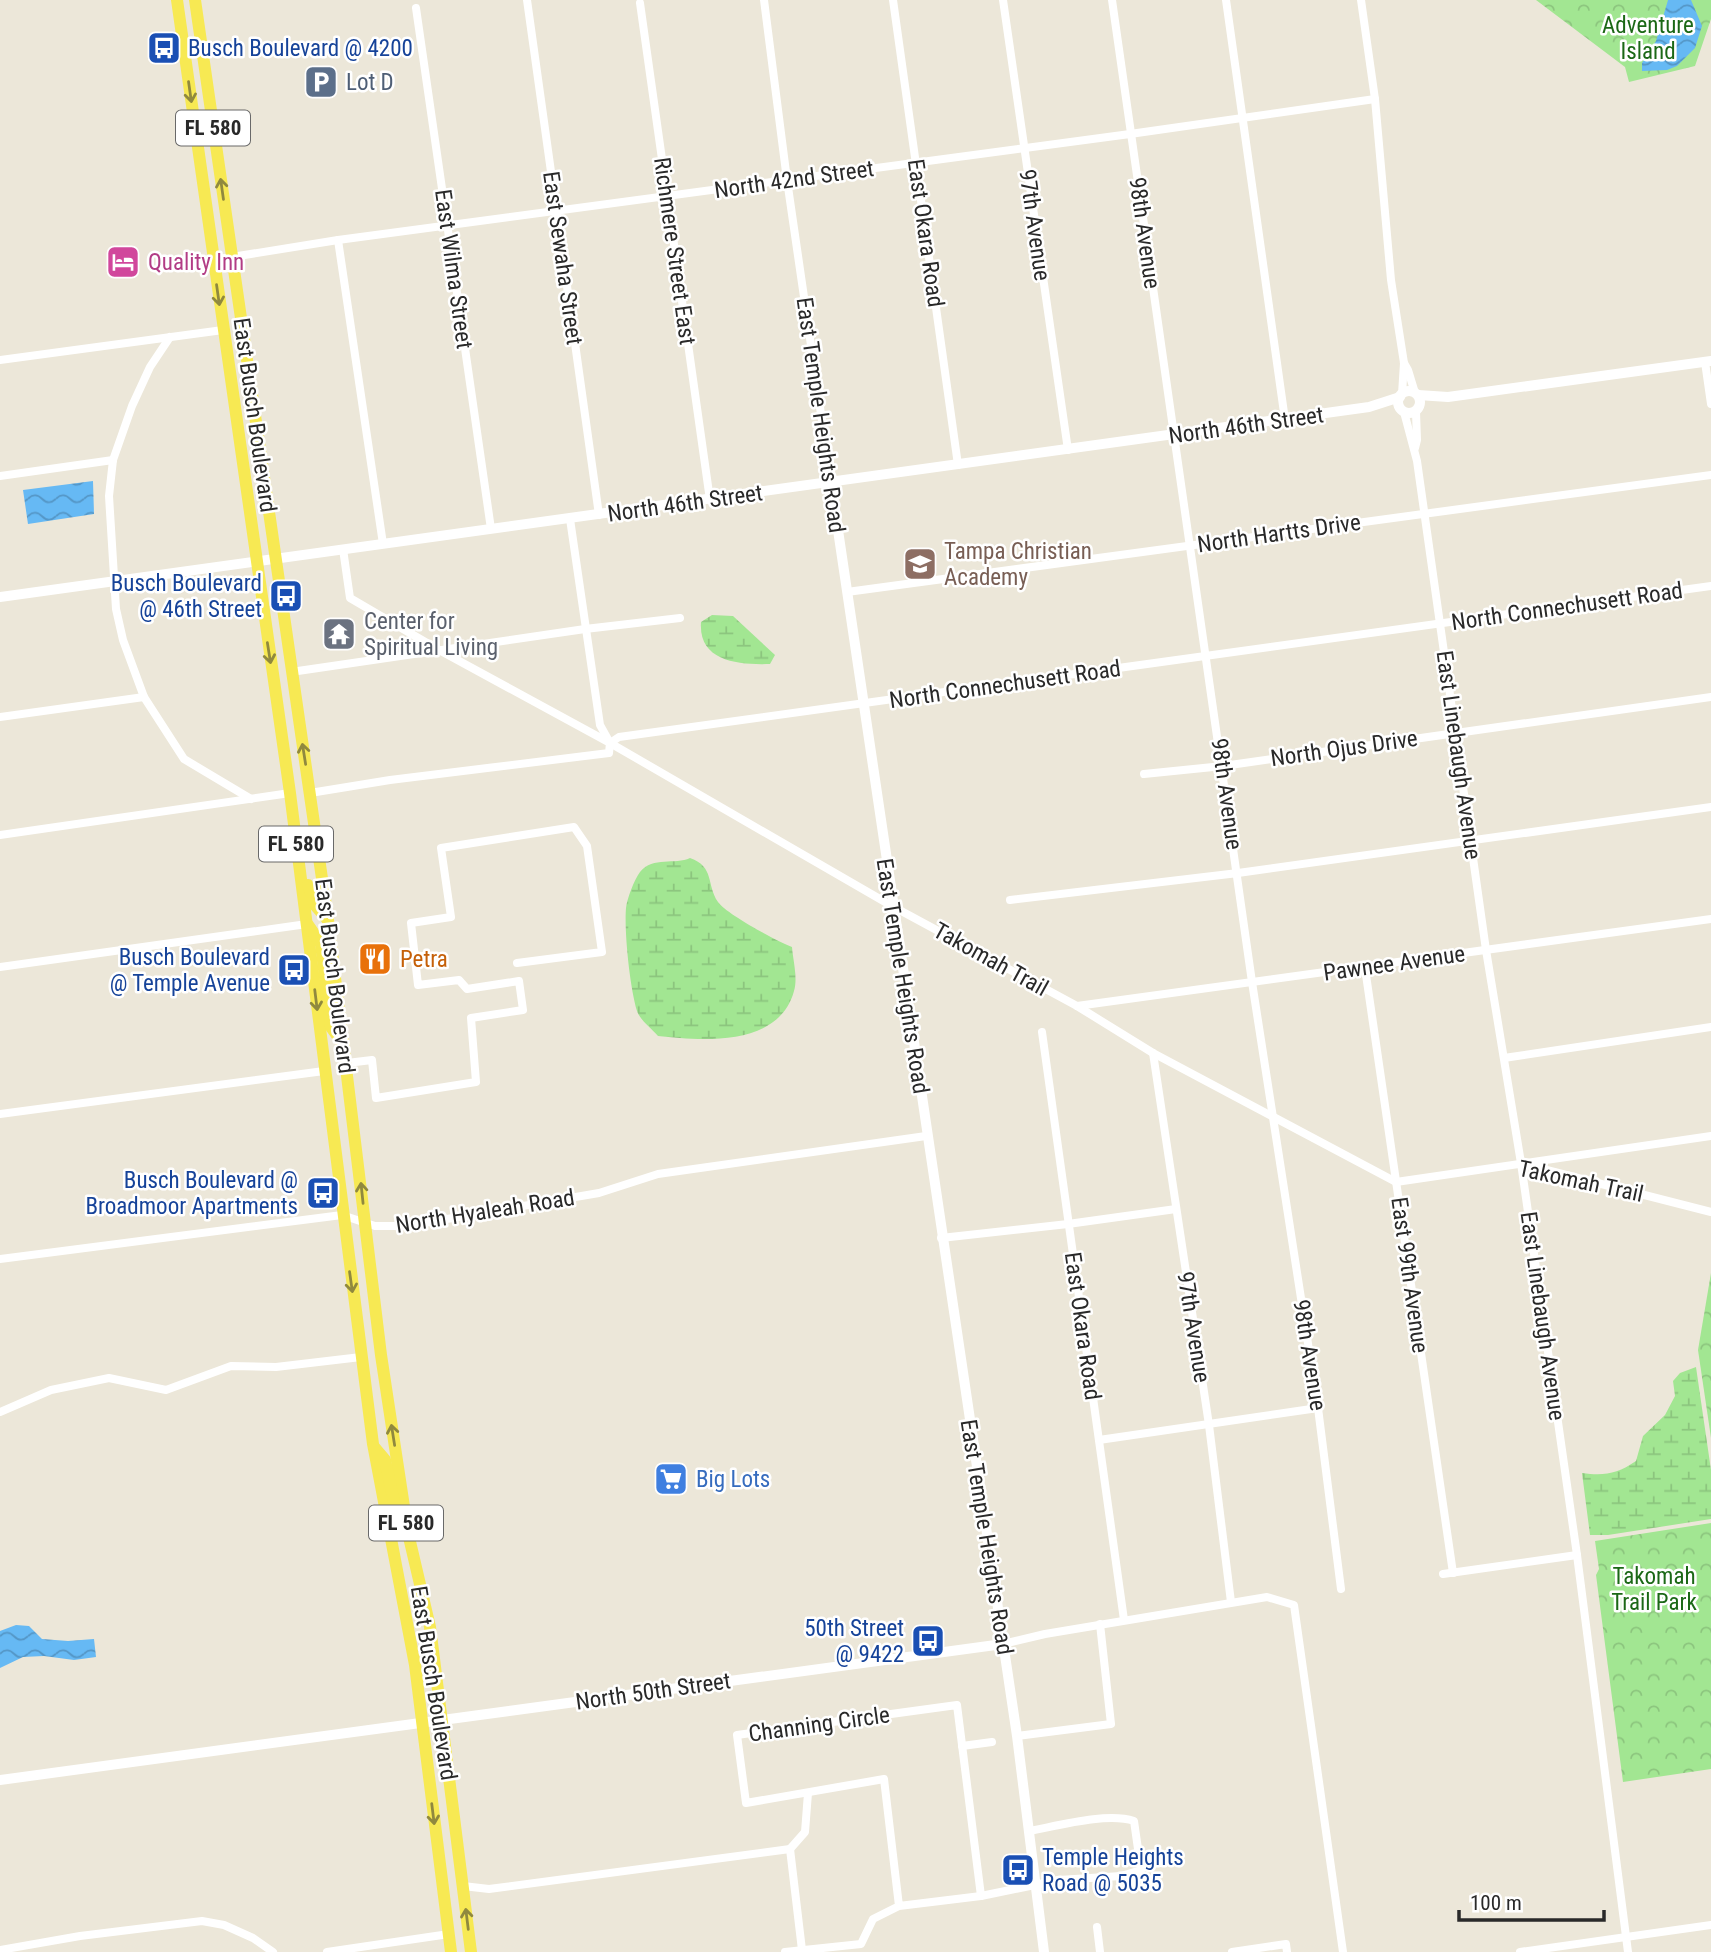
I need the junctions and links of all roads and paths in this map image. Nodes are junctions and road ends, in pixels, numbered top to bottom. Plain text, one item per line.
1 (177, 0) edge
2 (186, 0) edge
3 (194, 0) edge
4 (527, 0) edge
5 (764, 0) edge
6 (893, 0) edge
7 (1003, 0) edge
8 (1112, 0) edge
9 (1226, 0) edge
10 (1361, 0) edge
11 (640, 3) dead end
12 (416, 8) dead end
13 (200, 35) junction
14 (1375, 99) junction
15 (1243, 117) junction
16 (1130, 134) junction
17 (1023, 147) junction
18 (916, 163) junction
19 (787, 180) junction
20 (666, 197) junction
21 (557, 212) junction
22 (448, 226) junction
23 (338, 240) junction
24 (233, 256) junction
25 (214, 260) junction
26 (223, 330) junction
27 (170, 337) junction
28 (0, 360) edge
29 (1708, 362) edge
30 (1404, 363) junction
31 (1417, 394) junction
32 (1401, 395) junction
33 (1448, 397) junction
34 (1711, 404) edge
35 (1369, 407) junction
36 (1417, 410) junction
37 (1402, 411) junction
38 (1285, 420) junction
39 (1174, 436) junction
40 (1415, 448) junction
41 (1068, 450) junction
42 (113, 460) junction
43 (958, 466) junction
44 (1711, 475) edge
45 (0, 476) edge
46 (831, 483) junction
47 (710, 500) junction
48 (1425, 514) junction
49 (599, 515) junction
50 (570, 519) junction
51 (491, 529) junction
52 (383, 544) junction
53 (1189, 545) junction
54 (343, 549) junction
55 (275, 559) junction
56 (255, 561) junction
57 (114, 580) junction
58 (1711, 586) edge
59 (847, 592) junction
60 (0, 597) edge
61 (680, 618) dead end
62 (1441, 624) junction
63 (585, 629) junction
64 (439, 650) junction
65 (1205, 656) junction
66 (291, 672) junction
67 (144, 697) junction
68 (1711, 697) edge
69 (276, 700) junction
70 (863, 703) junction
71 (0, 717) edge
72 (1456, 732) junction
73 (610, 743) junction
74 (1223, 766) junction
75 (1144, 774) dead end
76 (290, 793) junction
77 (310, 793) junction
78 (251, 799) junction
79 (1711, 807) edge
80 (292, 814) junction
81 (0, 835) edge
82 (1471, 841) junction
83 (1238, 873) junction
84 (1010, 900) dead end
85 (892, 906) junction
86 (1711, 919) edge
87 (328, 920) junction
88 (307, 924) junction
89 (1486, 950) junction
90 (517, 963) dead end
91 (0, 967) edge
92 (1365, 968) junction
93 (1252, 982) junction
94 (1077, 1006) junction
95 (1711, 1027) edge
96 (1042, 1032) dead end
97 (344, 1045) junction
98 (1153, 1053) junction
99 (1504, 1058) junction
100 (347, 1063) junction
101 (324, 1070) junction
102 (0, 1114) edge
103 (1274, 1119) junction
104 (926, 1136) junction
105 (1711, 1136) edge
106 (1521, 1163) junction
107 (1396, 1182) junction
108 (1176, 1209) junction
109 (1711, 1212) edge
110 (342, 1215) junction
111 (365, 1224) junction
112 (1068, 1224) junction
113 (942, 1238) junction
114 (0, 1259) edge
115 (361, 1357) junction
116 (1318, 1408) junction
117 (0, 1412) edge
118 (1209, 1425) junction
119 (1099, 1440) junction
120 (373, 1444) junction
121 (408, 1533) junction
122 (1577, 1555) junction
123 (1453, 1573) junction
124 (1443, 1574) dead end
125 (1341, 1589) dead end
126 (1231, 1602) junction
127 (1124, 1620) junction
128 (1100, 1624) junction
129 (1003, 1644) junction
130 (442, 1719) junction
131 (422, 1722) junction
132 (1017, 1736) junction
133 (992, 1742) dead end
134 (962, 1746) junction
135 (0, 1780) edge
136 (808, 1793) junction
137 (1029, 1831) junction
138 (790, 1849) junction
139 (463, 1886) junction
140 (1035, 1886) junction
141 (981, 1896) junction
142 (899, 1906) junction
143 (1711, 1925) edge
144 (1097, 1927) dead end
145 (449, 1934) junction
146 (1626, 1937) junction
147 (0, 1950) edge
148 (802, 1950) junction
149 (273, 1952) edge
150 (327, 1952) edge
151 (451, 1952) edge
152 (471, 1952) edge
153 (785, 1952) edge
154 (1044, 1952) edge
155 (1100, 1952) edge
156 (1233, 1952) edge
157 (1287, 1952) edge
158 (1343, 1952) edge
159 (1520, 1952) edge
160 (1628, 1952) edge

1 -> 25 main road, East Busch Boulevard / FL 580
2 - 13 main road
3 - 13 main road, East Busch Boulevard / FL 580
4 - 21 street, East Sewaha Street
5 - 19 street, East Temple Heights Road
6 - 18 street, East Okara Road
7 - 17 street, 97th Avenue
8 - 16 street, 98th Avenue
9 - 15 street
10 - 14 street
11 - 20 street, Richmere Street East
12 - 22 street, East Wilma Street
24 -> 13 main road, East Busch Boulevard / FL 580
14 - 15 street, North 42nd Street
14 - 30 street
15 - 16 street, North 42nd Street
15 - 38 street
16 - 17 street, North 42nd Street
16 - 39 street, 98th Avenue
17 - 18 street, North 42nd Street
17 - 41 street, 97th Avenue
18 - 19 street, North 42nd Street
18 - 43 street, East Okara Road
19 - 20 street, North 42nd Street
19 - 46 street, East Temple Heights Road
20 - 21 street, North 42nd Street
20 - 47 street, Richmere Street East
21 - 22 street, North 42nd Street
21 - 49 street, East Sewaha Street
22 - 23 street, North 42nd Street
22 - 51 street, East Wilma Street
23 - 24 street, North 42nd Street
23 - 52 street
24 - 25 street, North 42nd Street
24 - 55 main road, East Busch Boulevard / FL 580
25 -> 26 main road, East Busch Boulevard / FL 580
26 - 27 street
26 - 56 main road, East Busch Boulevard / FL 580
27 - 28 street
27 - 42 street
29 - 33 street
29 - 34 street
30 - 31 street
30 - 32 street
31 - 32 street
31 - 33 street
31 - 36 street
32 - 35 street, North 46th Street
32 - 37 street
33 - 36 street
35 - 37 street, North 46th Street
35 - 38 street, North 46th Street
36 - 37 street
36 - 40 street, East Linebaugh Avenue
37 - 40 street, East Linebaugh Avenue
38 - 39 street, North 46th Street
39 - 41 street, North 46th Street
39 - 53 street, 98th Avenue
40 - 48 street, East Linebaugh Avenue
41 - 43 street, North 46th Street
42 - 45 street
42 - 57 street
43 - 46 street, North 46th Street
44 - 48 street, North Hartts Drive
46 - 47 street, North 46th Street
46 - 59 street, East Temple Heights Road
47 - 49 street, North 46th Street
48 - 53 street, North Hartts Drive
48 - 62 street, East Linebaugh Avenue
49 - 50 street, North 46th Street
50 - 51 street, North 46th Street
50 - 63 street
51 - 52 street, North 46th Street
52 - 54 street, North 46th Street
53 - 59 street, North Hartts Drive
53 - 65 street, 98th Avenue
54 - 55 street, North 46th Street
54 - 64 street, Takomah Trail
55 - 56 street, North 46th Street
55 - 66 main road, East Busch Boulevard / FL 580
56 - 57 street, North 46th Street
56 -> 69 main road, East Busch Boulevard / FL 580
57 - 60 street, North 46th Street
57 - 67 street
58 - 62 street, North Connechusett Road
59 - 70 street, East Temple Heights Road
61 - 63 street
62 - 65 street, North Connechusett Road
62 - 72 street, East Linebaugh Avenue
63 - 64 street
63 - 73 street
64 - 66 street
64 - 73 street, Takomah Trail
65 - 70 street, North Connechusett Road
65 - 74 street, 98th Avenue
77 -> 66 main road, East Busch Boulevard / FL 580
67 - 71 street
67 - 78 street
68 - 72 street, North Ojus Drive
69 - 76 main road, East Busch Boulevard / FL 580
69 - 77 main road
70 - 73 street, North Connechusett Road
70 - 85 street, East Temple Heights Road
72 - 74 street, North Ojus Drive
72 - 82 street, East Linebaugh Avenue
73 - 77 street, North Connechusett Road
73 - 85 street, Takomah Trail
74 - 75 street, North Ojus Drive
74 - 83 street, 98th Avenue
76 - 78 street
76 - 80 main road, East Busch Boulevard / FL 580
77 - 87 main road, East Busch Boulevard / FL 580
78 - 81 street
79 - 82 street
80 - 87 main road
80 - 88 main road, East Busch Boulevard / FL 580
82 - 83 street
82 - 89 street, East Linebaugh Avenue
83 - 84 street
83 - 93 street, 98th Avenue
85 - 94 street, Takomah Trail
85 - 104 street, East Temple Heights Road
86 - 89 street, Pawnee Avenue
87 - 97 main road, East Busch Boulevard / FL 580
88 - 91 street
88 - 97 main road
88 -> 101 main road, East Busch Boulevard / FL 580
89 - 92 street, Pawnee Avenue
89 - 99 street, East Linebaugh Avenue
90 - 100 street
92 - 93 street, Pawnee Avenue
92 - 107 street, East 99th Avenue
93 - 94 street, Pawnee Avenue
93 - 103 street, 98th Avenue
94 - 98 street, Takomah Trail
95 - 99 street
96 - 112 street, East Okara Road
97 - 100 main road, East Busch Boulevard / FL 580
98 - 103 street, Takomah Trail
98 - 108 street, 97th Avenue
99 - 106 street, East Linebaugh Avenue
111 -> 100 main road, East Busch Boulevard / FL 580
101 - 102 street
101 - 110 main road, East Busch Boulevard / FL 580
103 - 107 street, Takomah Trail
103 - 116 street, 98th Avenue
104 - 111 street, North Hyaleah Road
104 - 113 street, East Temple Heights Road
105 - 106 street
106 - 107 street, Takomah Trail
106 - 109 street, Takomah Trail
106 - 122 street, East Linebaugh Avenue
107 - 123 street, East 99th Avenue
108 - 112 street
108 - 118 street, 97th Avenue
110 - 111 street, North Hyaleah Road
110 - 114 street, North Hyaleah Road
110 -> 115 main road, East Busch Boulevard / FL 580
121 -> 111 main road, East Busch Boulevard / FL 580
112 - 113 street
112 - 119 street, East Okara Road
113 - 129 street, East Temple Heights Road
115 - 117 street
115 - 120 main road, East Busch Boulevard / FL 580
116 - 118 street
116 - 125 street, 98th Avenue
118 - 119 street
118 - 126 street, 97th Avenue
119 - 127 street, East Okara Road
120 - 121 main road
120 - 131 main road, East Busch Boulevard / FL 580
121 - 130 main road, East Busch Boulevard / FL 580
122 - 123 street
122 - 146 street, East Linebaugh Avenue
123 - 124 street
126 - 127 street, North 50th Street
126 - 158 street, North 50th Street
127 - 128 street, North 50th Street
128 - 129 street, North 50th Street
128 - 132 street
129 - 130 street, North 50th Street
129 - 132 street, East Temple Heights Road
130 - 131 street, North 50th Street
130 - 139 main road, East Busch Boulevard / FL 580
131 - 135 street, North 50th Street
131 -> 145 main road, East Busch Boulevard / FL 580
132 - 137 street, East Temple Heights Road
133 - 134 street
134 - 136 street, Channing Circle
134 - 141 street
136 - 138 street
136 - 142 street, Channing Circle
137 - 140 street, East Temple Heights Road
137 - 140 street
138 - 139 street
138 - 148 street
152 -> 139 main road, East Busch Boulevard / FL 580
140 - 141 street
140 - 154 street, East Temple Heights Road
141 - 142 street
142 - 148 street
143 - 146 street
144 - 155 street
145 - 150 street
145 - 151 main road, East Busch Boulevard / FL 580
146 - 159 street
146 - 160 street, East Linebaugh Avenue
147 - 149 street
148 - 153 street
156 - 157 street

